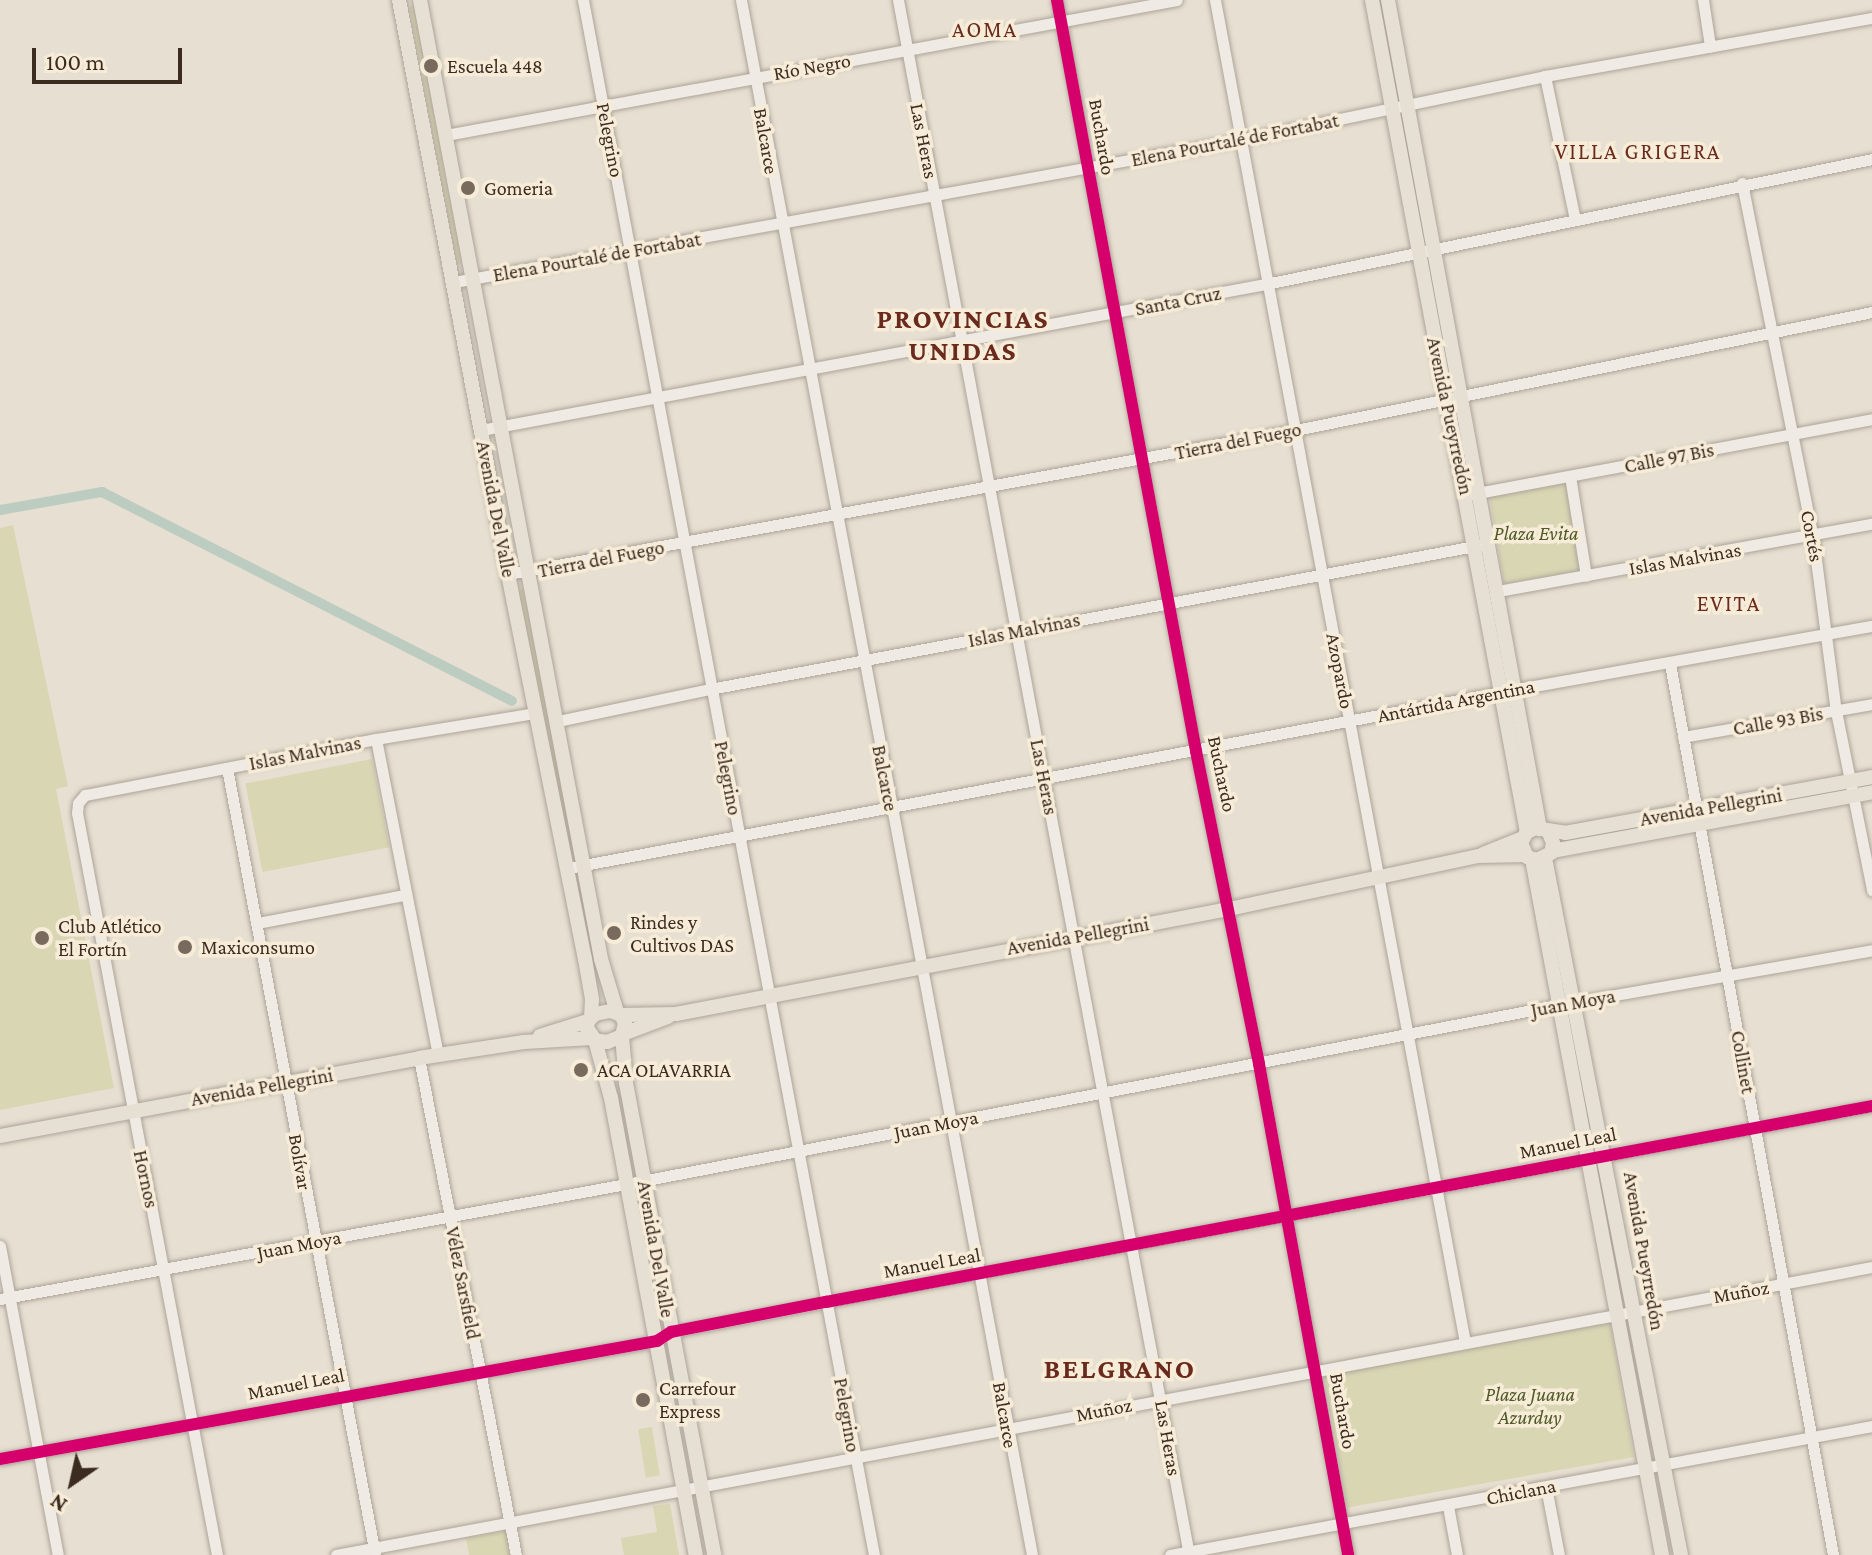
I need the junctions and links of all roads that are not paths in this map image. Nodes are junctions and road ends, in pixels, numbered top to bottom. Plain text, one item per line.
1 (399, 0) edge
2 (420, 0) edge
3 (583, 0) edge
4 (741, 0) edge
5 (898, 0) edge
6 (1057, 0) edge
7 (1177, 0) edge
8 (1215, 0) edge
9 (1372, 0) edge
10 (1388, 0) edge
11 (1703, 0) edge
12 (1872, 18) edge
13 (1061, 22) junction
14 (1395, 32) junction
15 (1379, 35) junction
16 (1710, 46) junction
17 (907, 50) junction
18 (755, 76) junction
19 (1545, 76) junction
20 (604, 105) junction
21 (1400, 106) junction
22 (446, 135) junction
23 (1239, 140) junction
24 (1872, 159) edge
25 (1087, 168) junction
26 (1742, 183) junction
27 (934, 195) junction
28 (1575, 219) junction
29 (780, 223) junction
30 (631, 251) junction
31 (1426, 252) junction
32 (473, 279) junction
33 (454, 282) junction
34 (1266, 284) junction
35 (1872, 312) edge
36 (1115, 313) junction
37 (1770, 332) junction
38 (960, 340) junction
39 (808, 368) junction
40 (1459, 395) junction
41 (657, 398) junction
42 (1444, 400) junction
43 (1872, 419) edge
44 (500, 427) junction
45 (481, 430) junction
46 (1296, 430) junction
47 (1790, 435) junction
48 (1142, 459) junction
49 (1570, 476) junction
50 (988, 487) junction
51 (1473, 494) junction
52 (836, 515) junction
53 (1872, 524) edge
54 (1813, 537) junction
55 (684, 544) junction
56 (1483, 544) junction
57 (527, 573) junction
58 (508, 574) junction
59 (1586, 576) junction
60 (1322, 577) junction
61 (1498, 591) junction
62 (1168, 602) junction
63 (1872, 626) edge
64 (1017, 632) junction
65 (1827, 634) junction
66 (863, 661) junction
67 (1670, 664) junction
68 (710, 689) junction
69 (1509, 690) junction
70 (1872, 704) edge
71 (1836, 711) junction
72 (535, 713) junction
73 (558, 721) junction
74 (1349, 721) junction
75 (1683, 737) junction
76 (376, 739) junction
77 (1196, 751) junction
78 (227, 768) junction
79 (1872, 777) edge
80 (1044, 779) junction
81 (1852, 788) junction
82 (1872, 792) edge
83 (78, 803) joint
84 (891, 807) junction
85 (1698, 817) junction
86 (1535, 833) junction
87 (739, 835) junction
88 (1479, 856) junction
89 (1539, 856) junction
90 (586, 864) junction
91 (568, 868) junction
92 (1380, 876) junction
93 (1872, 890) edge
94 (404, 895) junction
95 (1229, 909) junction
96 (257, 923) junction
97 (1076, 935) junction
98 (1872, 950) edge
99 (921, 965) junction
100 (1728, 975) junction
101 (770, 994) junction
102 (1566, 1004) junction
103 (619, 1013) junction
104 (676, 1014) junction
105 (589, 1019) junction
106 (622, 1035) junction
107 (1407, 1035) junction
108 (593, 1039) junction
109 (524, 1042) junction
110 (438, 1055) junction
111 (419, 1058) junction
112 (1259, 1064) junction
113 (286, 1083) junction
114 (1104, 1092) junction
115 (1872, 1106) edge
116 (132, 1111) junction
117 (950, 1122) junction
118 (1754, 1130) junction
119 (0, 1136) edge
120 (797, 1151) junction
121 (1606, 1155) junction
122 (1588, 1161) junction
123 (643, 1181) junction
124 (626, 1184) junction
125 (1437, 1186) junction
126 (450, 1216) junction
127 (1286, 1218) junction
128 (315, 1242) junction
129 (0, 1246) edge
130 (1133, 1246) junction
131 (1872, 1267) edge
132 (165, 1270) junction
133 (981, 1275) junction
134 (1786, 1284) junction
135 (4, 1298) edge
136 (826, 1302) junction
137 (1633, 1310) junction
138 (1616, 1313) junction
139 (671, 1332) junction
140 (657, 1341) junction
141 (1465, 1342) junction
142 (1316, 1371) junction
143 (479, 1374) junction
144 (344, 1395) junction
145 (1161, 1399) junction
146 (193, 1424) junction
147 (1872, 1426) edge
148 (1006, 1429) junction
149 (1812, 1437) junction
150 (39, 1452) junction
151 (854, 1456) junction
152 (0, 1459) edge
153 (1655, 1466) junction
154 (1546, 1487) junction
155 (684, 1489) junction
156 (702, 1489) junction
157 (1448, 1506) junction
158 (510, 1521) junction
159 (1342, 1522) junction
160 (374, 1552) edge
161 (1188, 1553) edge
162 (58, 1555) edge
163 (217, 1555) edge
164 (336, 1555) edge
165 (516, 1555) edge
166 (696, 1555) edge
167 (714, 1555) edge
168 (874, 1555) edge
169 (1032, 1555) edge
170 (1170, 1555) edge
171 (1348, 1555) edge
172 (1457, 1555) edge
173 (1559, 1555) edge
174 (1662, 1555) edge
175 (1681, 1555) edge
176 (1833, 1555) edge

1 - 33 main road, Avenida Del Valle
2 - 22 main road, Avenida Del Valle
3 - 20 street, Pelegrino
4 - 18 street, Balcarce
5 - 17 street, Las Heras
6 - 13 street, Buchardo
7 - 13 street, Río Negro
8 - 23 street, Azopardo
9 - 15 main road, Avenida Pueyrredón
10 - 14 main road, Avenida Pueyrredón
11 - 16 street
12 - 16 street, Elena Pourtalé de Fortabat
13 - 17 street, Río Negro
13 - 25 street, Buchardo
14 - 15 main road
14 - 21 main road, Avenida Pueyrredón
15 - 21 main road, Avenida Pueyrredón
16 - 19 street, Elena Pourtalé de Fortabat
17 - 18 street, Río Negro
17 - 27 street, Las Heras
18 - 20 street, Río Negro
18 - 29 street, Balcarce
19 - 21 street, Elena Pourtalé de Fortabat
19 - 28 street
20 - 22 street, Río Negro
20 - 30 street, Pelegrino
21 - 23 street, Elena Pourtalé de Fortabat
21 - 31 main road, Avenida Pueyrredón
22 - 32 main road, Avenida Del Valle
23 - 25 street, Elena Pourtalé de Fortabat
23 - 34 street, Azopardo
24 - 26 street, Santa Cruz
25 - 27 street, Elena Pourtalé de Fortabat
25 - 36 street, Buchardo
26 - 28 street, Santa Cruz
26 - 37 street, Cortés
27 - 29 street, Elena Pourtalé de Fortabat
27 - 38 street, Las Heras
28 - 31 street, Santa Cruz
29 - 30 street, Elena Pourtalé de Fortabat
29 - 39 street, Balcarce
30 - 32 street, Elena Pourtalé de Fortabat
30 - 41 street, Pelegrino
31 - 34 street, Santa Cruz
31 - 40 main road, Avenida Pueyrredón
31 - 42 main road, Avenida Pueyrredón
32 - 33 street, Elena Pourtalé de Fortabat
32 - 44 main road, Avenida Del Valle
33 - 45 main road, Avenida Del Valle
34 - 36 street, Santa Cruz
34 - 46 street, Azopardo
35 - 37 street, Tierra del Fuego
36 - 38 street, Santa Cruz
36 - 48 street, Buchardo
37 - 40 street, Tierra del Fuego
37 - 47 street, Cortés
38 - 39 street, Santa Cruz
38 - 50 street, Las Heras
39 - 41 street, Santa Cruz
39 - 52 street, Balcarce
40 - 42 street, Tierra del Fuego
40 - 51 main road, Avenida Pueyrredón
41 - 44 street, Santa Cruz
41 - 55 street, Pelegrino
42 - 46 street, Tierra del Fuego
42 - 51 main road, Avenida Pueyrredón
43 - 47 street, Calle 97 Bis
44 - 45 street, Santa Cruz
44 - 57 main road, Avenida Del Valle
45 - 58 main road, Avenida Del Valle
46 - 48 street, Tierra del Fuego
46 - 60 street, Azopardo
47 - 49 street, Calle 97 Bis
47 - 54 street, Cortés
48 - 50 street, Tierra del Fuego
48 - 62 street, Buchardo
49 - 51 street, Calle 97 Bis
49 - 59 street
50 - 52 street, Tierra del Fuego
50 - 64 street, Las Heras
51 - 56 main road, Avenida Pueyrredón
52 - 55 street, Tierra del Fuego
52 - 66 street, Balcarce
53 - 54 street, Islas Malvinas
54 - 59 street, Islas Malvinas
54 - 65 street, Cortés
55 - 57 street, Tierra del Fuego
55 - 68 street, Pelegrino
56 - 60 street, Islas Malvinas
56 - 61 main road, Avenida Pueyrredón
56 - 69 main road, Avenida Pueyrredón
57 - 58 street, Tierra del Fuego
57 - 73 main road, Avenida Del Valle
58 - 72 main road, Avenida Del Valle
59 - 61 street, Islas Malvinas
60 - 62 street, Islas Malvinas
60 - 74 street, Azopardo
61 - 69 main road, Avenida Pueyrredón
62 - 64 street, Islas Malvinas
62 - 77 street, Buchardo
63 - 65 street, Antártida Argentina
64 - 66 street, Islas Malvinas
64 - 80 street, Las Heras
65 - 67 street, Antártida Argentina
65 - 71 street, Cortés
66 - 68 street, Islas Malvinas
66 - 84 street, Balcarce
67 - 69 street, Antártida Argentina
67 - 75 street, Collinet
68 - 73 street, Islas Malvinas
68 - 87 street, Pelegrino
69 - 74 street, Antártida Argentina
69 - 86 main road, Avenida Pueyrredón
70 - 71 street, Calle 93 Bis
71 - 75 street, Calle 93 Bis
71 - 81 street, Cortés
72 - 76 street, Islas Malvinas
72 - 91 main road, Avenida Del Valle
73 - 90 main road, Avenida Del Valle
74 - 77 street, Antártida Argentina
74 - 92 street, Azopardo
75 - 85 street, Collinet
76 - 78 street, Islas Malvinas
76 - 94 street
77 - 80 street, Antártida Argentina
77 - 95 street, Buchardo
78 - 83 street, Islas Malvinas
78 - 96 street, Bolívar
79 - 81 main road, Avenida Pellegrini
80 - 84 street, Antártida Argentina
80 - 97 street, Las Heras
81 - 82 main road, Avenida Pellegrini
81 - 85 main road, Avenida Pellegrini
81 - 93 street, Cortés
83 - 116 street, Hornos
84 - 87 street, Antártida Argentina
84 - 99 street, Balcarce
85 - 86 main road, Avenida Pellegrini
85 - 89 main road, Avenida Pellegrini
85 - 100 street, Collinet
86 - 88 main road, Avenida Pellegrini
86 - 89 main road
86 - 89 main road
87 - 90 street, Antártida Argentina
87 - 101 street, Pelegrino
88 - 89 main road, Avenida Pellegrini
88 - 92 main road, Avenida Pellegrini
89 - 102 main road, Avenida Pueyrredón
90 - 91 street, Antártida Argentina
90 - 103 main road, Avenida Del Valle
91 - 105 main road, Avenida Del Valle
92 - 95 main road, Avenida Pellegrini
92 - 107 street, Azopardo
94 - 96 street
94 - 110 street
95 - 97 main road, Avenida Pellegrini
95 - 112 street, Buchardo
96 - 113 street, Bolívar
97 - 99 main road, Avenida Pellegrini
97 - 114 street, Las Heras
98 - 100 street, Juan Moya
99 - 101 main road, Avenida Pellegrini
99 - 117 street, Balcarce
100 - 102 street, Juan Moya
100 - 118 street, Collinet
101 - 104 main road, Avenida Pellegrini
101 - 120 street, Pelegrino
102 - 107 street, Juan Moya
102 - 121 main road, Avenida Pueyrredón
102 - 122 main road, Avenida Pueyrredón
103 - 104 main road, Avenida Pellegrini
103 - 105 main road, Avenida Pellegrini
103 - 106 main road, Avenida Del Valle
104 - 106 main road, Avenida Pellegrini
105 - 108 main road, Avenida Del Valle
105 - 109 main road, Avenida Pellegrini
106 - 108 main road, Avenida Pellegrini
106 - 123 main road, Avenida Del Valle
107 - 112 street, Juan Moya
107 - 125 street, Azopardo
108 - 109 main road, Avenida Pellegrini
108 - 124 main road, Avenida Del Valle
109 - 110 main road, Avenida Pellegrini
110 - 111 main road, Avenida Pellegrini
111 - 113 main road, Avenida Pellegrini
111 - 126 street, Vélez Sarsfield
112 - 114 street, Juan Moya
112 - 127 street, Buchardo
113 - 116 main road, Avenida Pellegrini
113 - 128 street, Bolívar
114 - 117 street, Juan Moya
114 - 130 street, Las Heras
115 - 118 street, Manuel Leal
116 - 119 main road, Avenida Pellegrini
116 - 132 street, Hornos
117 - 120 street, Juan Moya
117 - 133 street, Balcarce
118 - 121 street, Manuel Leal
118 - 134 street, Collinet
120 - 123 street, Juan Moya
120 - 136 street, Pelegrino
121 - 122 street, Manuel Leal
121 - 137 main road, Avenida Pueyrredón
122 - 125 street, Manuel Leal
122 - 138 main road, Avenida Pueyrredón
123 - 124 street, Juan Moya
123 - 139 main road, Avenida Del Valle
124 - 126 street, Juan Moya
124 - 140 main road, Avenida Del Valle
125 - 127 street, Manuel Leal
125 - 141 street, Azopardo
126 - 128 street, Juan Moya
126 - 143 street, Vélez Sarsfield
127 - 130 street, Manuel Leal
127 - 142 street, Buchardo
128 - 132 street, Juan Moya
128 - 144 street, Bolívar
129 - 135 street
130 - 133 street, Manuel Leal
130 - 145 street, Las Heras
131 - 134 street, Muñoz
132 - 135 street, Juan Moya
132 - 146 street, Hornos
133 - 136 street, Manuel Leal
133 - 148 street, Balcarce
134 - 137 street, Muñoz
134 - 149 street, Collinet
135 - 150 street
136 - 139 street, Manuel Leal
136 - 151 street, Pelegrino
137 - 138 street, Muñoz
137 - 153 main road, Avenida Pueyrredón
138 - 141 street, Muñoz
138 - 153 main road, Avenida Pueyrredón
139 - 140 street, Manuel Leal
139 - 156 main road, Avenida Del Valle
140 - 143 street, Manuel Leal
140 - 155 main road, Avenida Del Valle
141 - 142 street, Muñoz
142 - 145 street, Muñoz
142 - 159 street, Buchardo
143 - 144 street, Manuel Leal
143 - 158 street, Vélez Sarsfield
144 - 146 street, Manuel Leal
144 - 160 street, Bolívar
145 - 148 street, Muñoz
145 - 161 street, Las Heras
146 - 150 street, Manuel Leal
146 - 163 street, Hornos
147 - 149 street, Chiclana
148 - 151 street, Muñoz
148 - 169 street, Balcarce
149 - 153 street, Chiclana
149 - 176 street, Collinet
150 - 152 street, Manuel Leal
150 - 162 street
151 - 156 street, Muñoz
151 - 168 street, Pelegrino
153 - 154 street, Chiclana
153 - 174 main road, Avenida Pueyrredón
153 - 175 main road, Avenida Pueyrredón
154 - 157 street, Chiclana
154 - 173 street
155 - 156 street, Muñoz
155 - 158 street, Muñoz
155 - 166 main road, Avenida Del Valle
156 - 167 main road, Avenida Del Valle
157 - 159 street, Chiclana
157 - 172 street
158 - 160 street, Muñoz
158 - 165 street, Vélez Sarsfield
159 - 161 street, Chiclana
159 - 171 street, Buchardo
160 - 164 street, Muñoz
161 - 170 street, Chiclana

